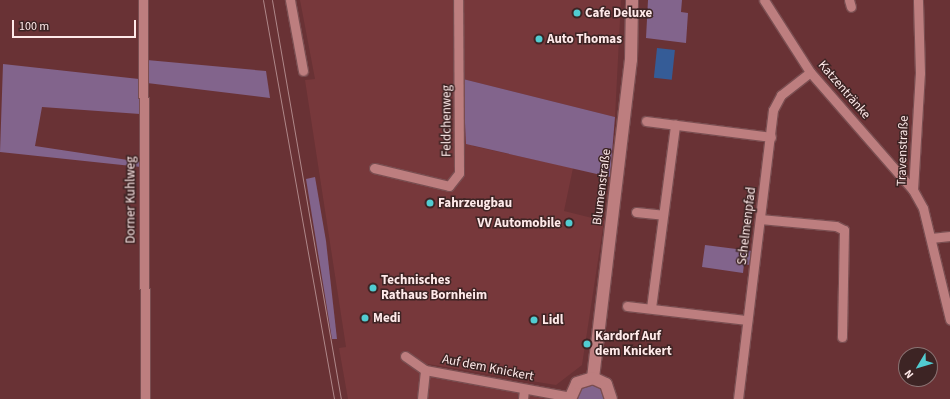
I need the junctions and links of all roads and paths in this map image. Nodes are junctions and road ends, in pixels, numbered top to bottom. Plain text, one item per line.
1 (143, 0) edge
2 (290, 0) edge
3 (458, 0) edge
4 (632, 0) edge
5 (764, 0) edge
6 (918, 0) edge
7 (303, 71) dead end
8 (810, 72) junction
9 (646, 121) dead end
10 (675, 125) junction
11 (771, 137) junction
12 (374, 168) dead end
13 (913, 190) junction
14 (636, 212) dead end
15 (663, 215) junction
16 (760, 219) junction
17 (950, 236) edge
18 (931, 238) junction
19 (627, 306) dead end
20 (651, 308) junction
21 (746, 320) junction
22 (950, 320) edge
23 (842, 337) dead end
24 (405, 356) dead end
25 (426, 370) junction
26 (593, 378) junction
27 (524, 389) junction
28 (570, 398) edge
29 (145, 399) edge
30 (422, 399) edge
31 (523, 399) edge
32 (613, 399) edge
33 (738, 399) edge

1 - 29 street, Dorner Kuhlweg
2 - 7 street
3 - 12 street, Feldchenweg
4 - 26 main road, Blumenstraße
5 - 8 street, Katzentränke
6 - 13 street, Travenstraße
8 - 11 street, Schelmenpfad
8 - 13 street, Katzentränke
9 - 10 street
10 - 11 street
10 - 15 street
11 - 16 street, Schelmenpfad
13 - 18 street, Travenstraße
14 - 15 street
15 - 20 street
16 - 21 street, Schelmenpfad
16 - 23 street
17 - 18 street
18 - 22 street, Travenstraße
19 - 20 street
20 - 21 street
21 - 33 street, Schelmenpfad
24 - 25 street, Auf dem Knickert
25 - 27 street, Auf dem Knickert
25 - 30 street
26 - 28 main road
26 - 32 main road
27 - 28 street, Auf dem Knickert
27 - 31 street

